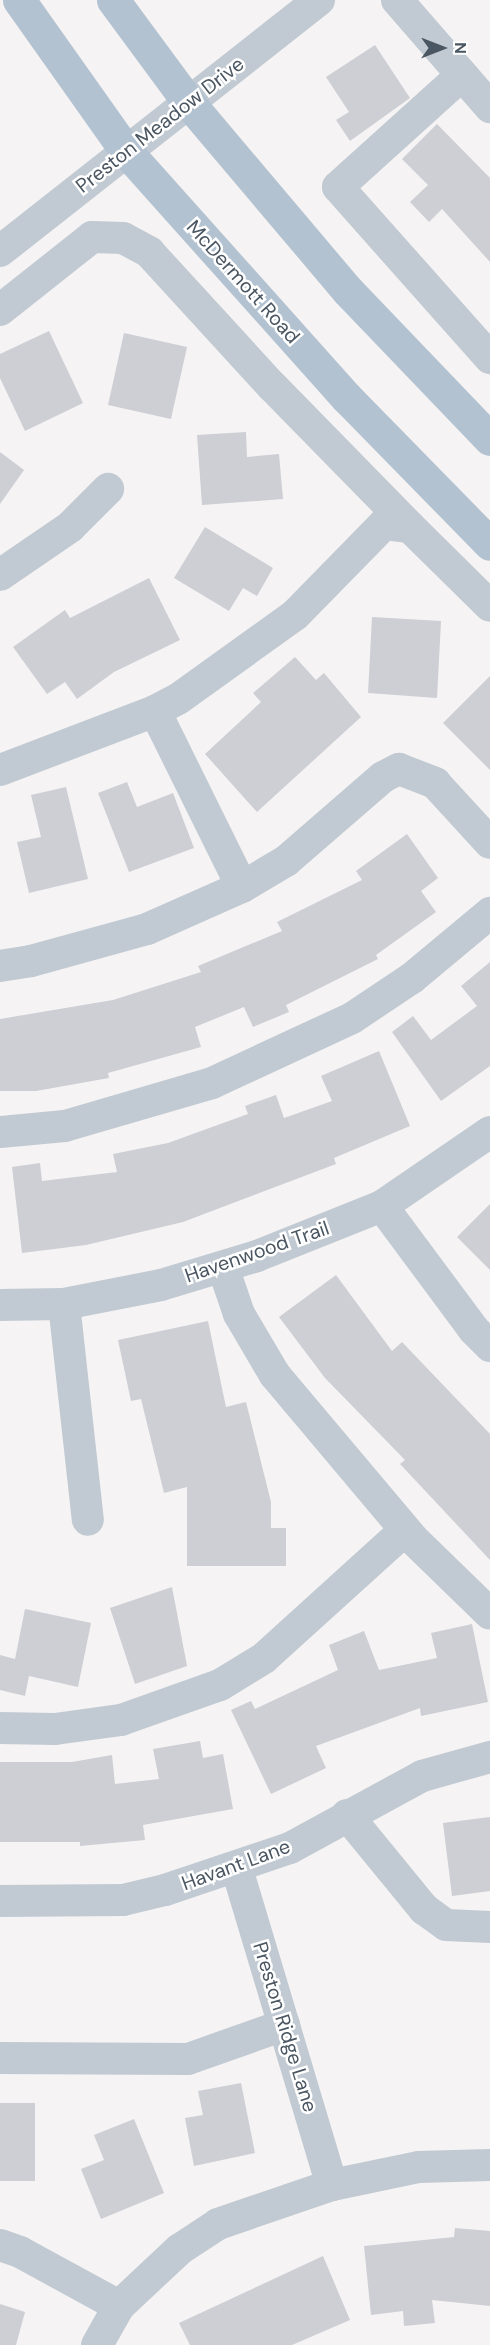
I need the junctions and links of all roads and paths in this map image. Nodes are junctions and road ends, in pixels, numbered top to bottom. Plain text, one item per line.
1 (19, 0) edge
2 (113, 0) edge
3 (320, 0) edge
4 (397, 0) edge
5 (462, 75) junction
6 (189, 103) junction
7 (490, 107) edge
8 (126, 151) junction
9 (0, 251) edge
10 (0, 310) edge
11 (490, 358) edge
12 (490, 439) edge
13 (108, 489) dead end
14 (410, 527) junction
15 (490, 544) edge
16 (0, 576) edge
17 (490, 606) edge
18 (155, 711) junction
19 (0, 770) edge
20 (490, 843) edge
21 (242, 887) junction
22 (490, 913) edge
23 (0, 966) edge
24 (0, 1132) edge
25 (490, 1132) edge
26 (382, 1206) junction
27 (223, 1267) junction
28 (64, 1304) junction
29 (0, 1305) edge
30 (490, 1346) edge
31 (88, 1520) dead end
32 (405, 1530) junction
33 (490, 1614) edge
34 (0, 1728) edge
35 (490, 1757) edge
36 (347, 1815) junction
37 (237, 1869) junction
38 (0, 1901) edge
39 (490, 1927) edge
40 (284, 2025) junction
41 (0, 2058) edge
42 (490, 2165) edge
43 (332, 2185) junction
44 (0, 2245) edge
45 (119, 2306) junction
46 (98, 2345) edge

1 - 8 main road, McDermott Road
2 - 6 main road
3 - 6 street, Preston Meadow Drive
4 - 5 street
5 - 7 street
5 - 11 street
6 - 8 street, Preston Meadow Drive
6 - 12 main road
8 - 9 street, Preston Meadow Drive
8 - 15 main road, McDermott Road
10 - 14 street
13 - 16 street
14 - 17 street
14 - 18 street
18 - 19 street
18 - 21 street
20 - 21 street
21 - 23 street
22 - 24 street
25 - 26 street, Havenwood Trail
26 - 27 street, Havenwood Trail
26 - 30 street
27 - 28 street, Havenwood Trail
27 - 32 street
28 - 29 street, Havenwood Trail
28 - 31 street
32 - 33 street
32 - 34 street
35 - 36 street, Havant Lane
36 - 37 street, Havant Lane
36 - 39 street
37 - 38 street, Havant Lane
37 - 40 street, Preston Ridge Lane
40 - 41 street
40 - 43 street, Preston Ridge Lane
42 - 43 street
43 - 45 street
44 - 45 street
45 - 46 street

